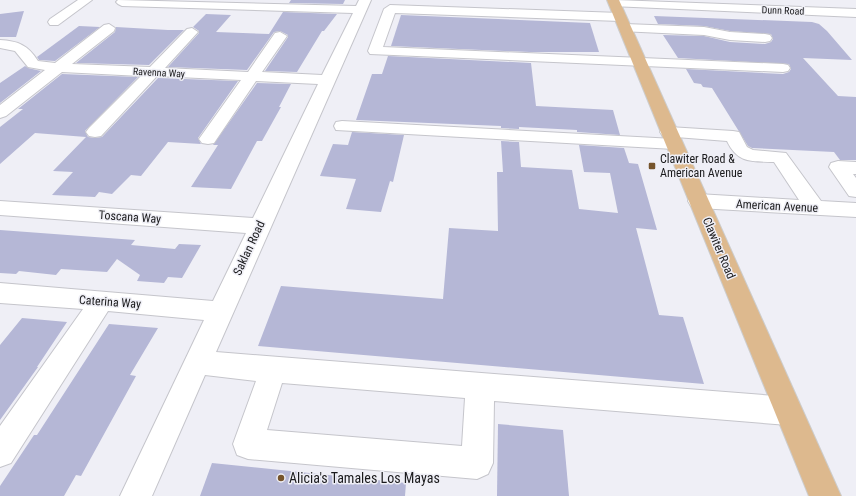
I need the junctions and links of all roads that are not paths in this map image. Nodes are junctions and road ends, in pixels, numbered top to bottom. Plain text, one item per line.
1 (86, 0) edge
2 (122, 2) dead end
3 (614, 2) edge
4 (677, 3) edge
5 (363, 5) edge
6 (744, 6) edge
7 (856, 13) edge
8 (54, 22) dead end
9 (623, 23) junction
10 (109, 28) dead end
11 (192, 32) dead end
12 (280, 36) dead end
13 (0, 44) edge
14 (639, 62) junction
15 (59, 67) junction
16 (783, 68) dead end
17 (153, 72) junction
18 (251, 76) junction
19 (327, 80) junction
20 (0, 113) edge
21 (342, 126) dead end
22 (95, 132) dead end
23 (671, 138) junction
24 (208, 139) dead end
25 (856, 168) edge
26 (856, 191) edge
27 (698, 201) junction
28 (0, 208) edge
29 (815, 208) junction
30 (856, 210) edge
31 (260, 226) junction
32 (0, 293) edge
33 (102, 301) junction
34 (219, 312) junction
35 (197, 362) junction
36 (273, 370) junction
37 (480, 386) junction
38 (788, 410) junction
39 (0, 452) edge
40 (136, 496) edge
41 (825, 496) edge

1 - 8 street
2 - 5 street
3 - 4 street, Dunn Road
3 - 9 main road, Clawiter Road
4 - 6 street, Dunn Road
5 - 19 street, Saklan Road
6 - 7 street, Dunn Road
6 - 9 street
9 - 14 main road, Clawiter Road
9 - 14 street
10 - 15 street
11 - 17 street
12 - 18 street
13 - 15 street, Ravenna Way
14 - 16 street
14 - 23 main road, Clawiter Road
15 - 17 street, Ravenna Way
15 - 20 street
17 - 18 street, Ravenna Way
17 - 22 street
18 - 19 street, Ravenna Way
18 - 24 street
19 - 31 street, Saklan Road
21 - 23 street
23 - 27 main road, Clawiter Road
23 - 29 street
25 - 26 street
27 - 29 street, American Avenue
27 - 38 main road, Clawiter Road
28 - 31 street, Toscana Way
29 - 30 street, American Avenue
31 - 34 street, Saklan Road
32 - 33 street, Caterina Way
33 - 34 street, Caterina Way
33 - 39 street
34 - 35 street, Saklan Road
35 - 36 street
35 - 40 street, Saklan Road
36 - 37 street
36 - 37 street
37 - 38 street
38 - 41 main road, Clawiter Road

